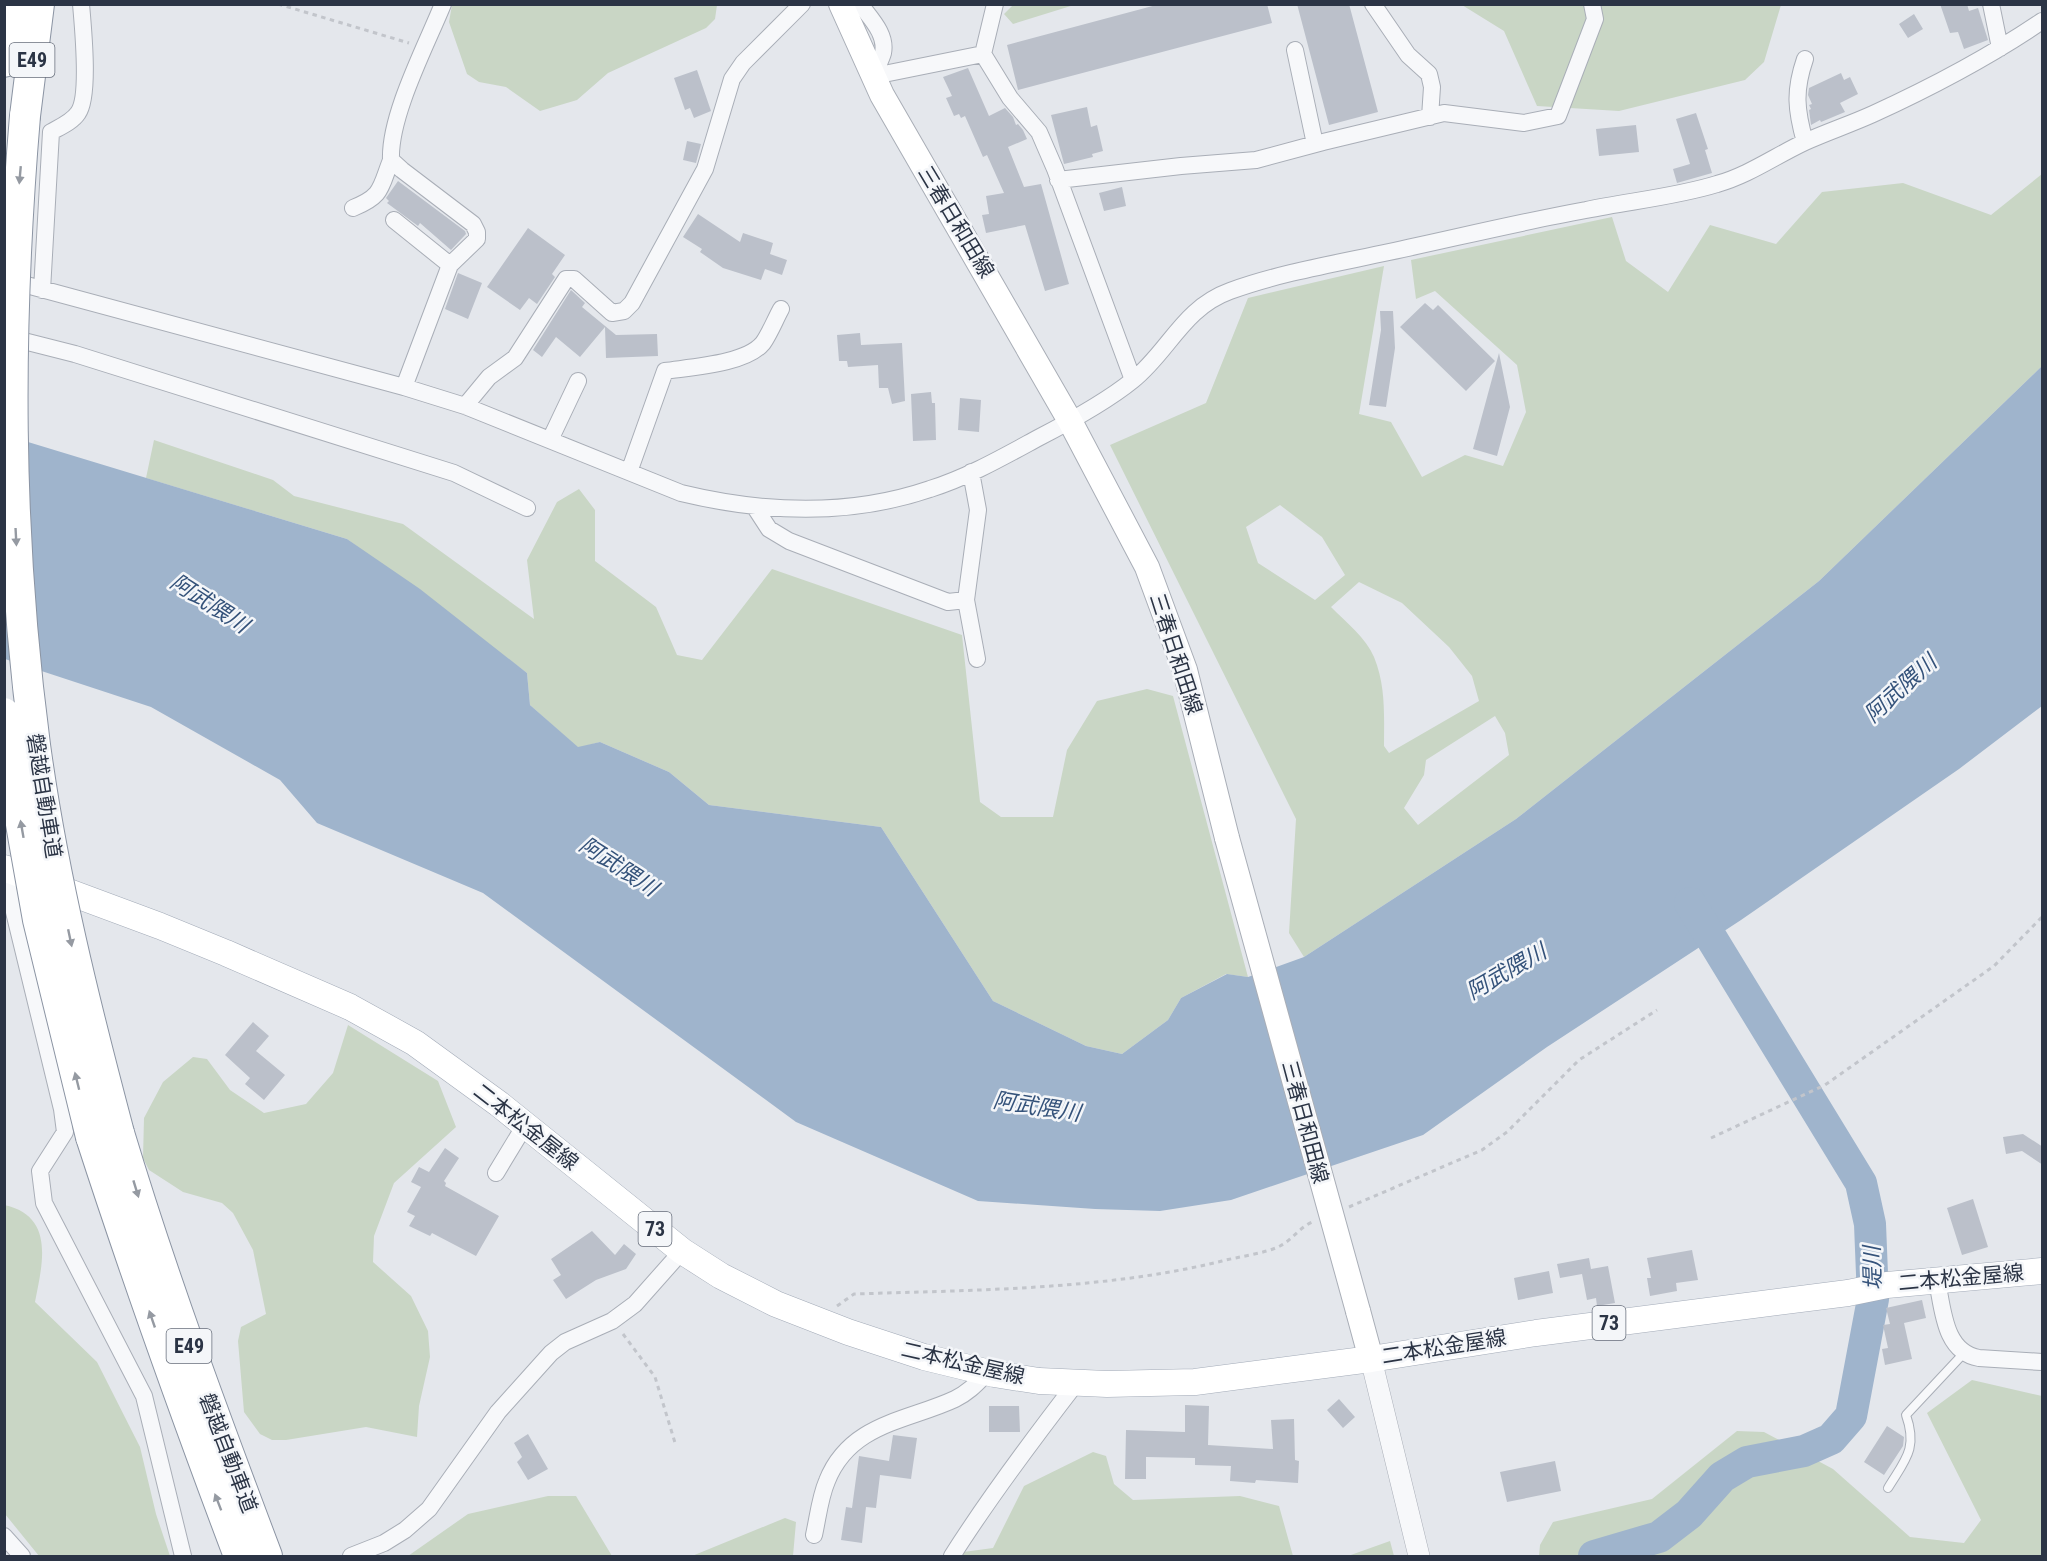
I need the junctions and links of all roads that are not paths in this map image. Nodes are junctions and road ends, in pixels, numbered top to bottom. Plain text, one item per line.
1 (12, 4) edge
2 (39, 4) edge
3 (81, 4) edge
4 (443, 4) edge
5 (802, 4) edge
6 (841, 4) edge
7 (860, 4) edge
8 (995, 4) edge
9 (1373, 4) edge
10 (1592, 4) edge
11 (1991, 4) edge
12 (2043, 21) edge
13 (2000, 48) junction
14 (1294, 50) dead end
15 (983, 54) junction
16 (1804, 59) dead end
17 (4, 62) edge
18 (874, 76) junction
19 (1430, 117) junction
20 (1805, 142) junction
21 (1315, 144) junction
22 (392, 160) junction
23 (1058, 180) junction
24 (353, 208) dead end
25 (394, 220) dead end
26 (450, 265) junction
27 (4, 279) edge
28 (42, 290) junction
29 (781, 309) dead end
30 (4, 336) edge
31 (1133, 380) junction
32 (578, 381) dead end
33 (404, 387) junction
34 (465, 406) junction
35 (1071, 421) junction
36 (550, 440) junction
37 (629, 472) junction
38 (971, 472) junction
39 (754, 506) junction
40 (527, 508) dead end
41 (966, 600) junction
42 (977, 659) dead end
43 (4, 713) edge
44 (4, 870) edge
45 (525, 1125) junction
46 (105, 1135) junction
47 (496, 1173) dead end
48 (682, 1251) junction
49 (2043, 1271) edge
50 (1936, 1281) junction
51 (1964, 1353) junction
52 (1371, 1359) junction
53 (2043, 1362) edge
54 (987, 1372) junction
55 (1077, 1382) junction
56 (1888, 1488) dead end
57 (814, 1535) dead end
58 (4, 1536) edge
59 (22, 1557) edge
60 (183, 1557) edge
61 (239, 1557) edge
62 (267, 1557) edge
63 (351, 1557) edge
64 (952, 1557) edge
65 (1419, 1557) edge

1 - 17 highway, E49
2 -> 46 highway, 磐越自動車道 / E49, bridge
3 - 28 street
4 - 22 street
5 - 34 street
6 - 18 main road, 三春日和田線
7 - 18 street
8 - 15 street
9 - 19 street
10 - 19 street
11 - 13 street
12 - 13 street
13 - 20 street
14 - 21 street
15 - 18 street
15 - 23 street
16 - 20 street
18 - 35 main road, 三春日和田線
19 - 21 street
20 - 31 street
21 - 23 street
22 - 24 street
22 - 26 street
23 - 31 street
25 - 26 street
26 - 33 street
27 - 28 street
28 - 33 street
29 - 37 street
30 - 40 street
31 - 35 street
32 - 36 street
33 - 34 street
34 - 36 street
35 - 38 street
35 - 52 main road, 三春日和田線, bridge
36 - 37 street
37 - 39 street
38 - 39 street
38 - 41 street
39 - 41 street
41 - 42 street
46 -> 43 highway, 磐越自動車道 / E49, bridge
44 - 45 main road, 二本松金屋線 / 73
44 - 60 street
45 - 47 street
45 - 48 main road, 二本松金屋線 / 73
61 -> 46 highway, 磐越自動車道 / E49
46 -> 62 highway, 磐越自動車道 / E49
48 - 54 main road, 二本松金屋線 / 73
48 - 63 street
49 - 50 main road, 二本松金屋線 / 73
50 - 51 street
50 - 52 main road, 二本松金屋線 / 73
51 - 53 street
51 - 56 lane
52 - 55 main road, 二本松金屋線 / 73
52 - 65 street
54 - 55 main road, 二本松金屋線 / 73
54 - 57 street
55 - 64 street
58 - 59 street

